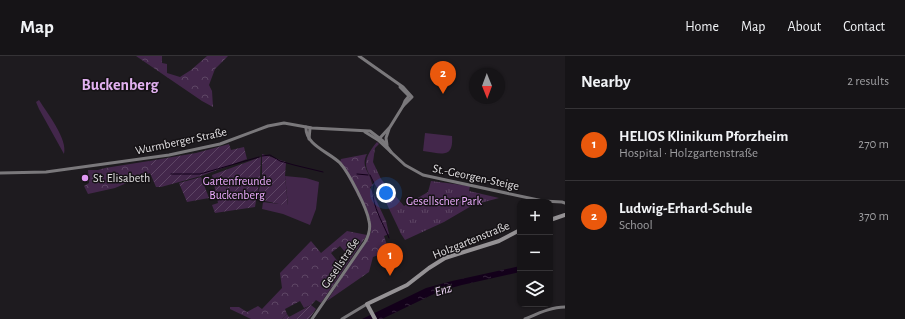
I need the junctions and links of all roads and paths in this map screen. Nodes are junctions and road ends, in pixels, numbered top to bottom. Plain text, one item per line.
1 (359, 56) edge
2 (398, 85) junction
3 (403, 106) junction
4 (308, 127) junction
5 (390, 127) junction
6 (388, 132) junction
7 (379, 139) junction
8 (388, 147) junction
9 (390, 152) junction
10 (0, 174) edge
11 (565, 203) edge
12 (565, 215) edge
13 (553, 219) edge
14 (517, 232) edge
15 (565, 304) edge
16 (369, 306) junction
17 (560, 307) junction
18 (565, 307) edge
19 (312, 319) edge
20 (342, 319) edge
21 (375, 319) edge
22 (525, 319) edge

1 - 2 main road
2 - 3 main road
2 - 3 main road
3 - 5 main road
4 - 7 main road, Wurmberger Straße
4 - 10 main road, Wurmberger Straße
4 - 19 main road, Gesellstraße
5 - 6 main road
5 - 7 main road
6 - 7 main road
6 - 8 main road
7 - 8 main road, St.-Georgen-Steige
7 - 9 main road, St.-Georgen-Steige
8 - 9 main road, St.-Georgen-Steige
9 - 11 main road, St.-Georgen-Steige
12 - 13 main road
14 - 16 main road, Holzgartenstraße
15 - 17 main road
16 - 20 main road
16 - 21 main road
17 - 18 main road
17 - 22 main road

